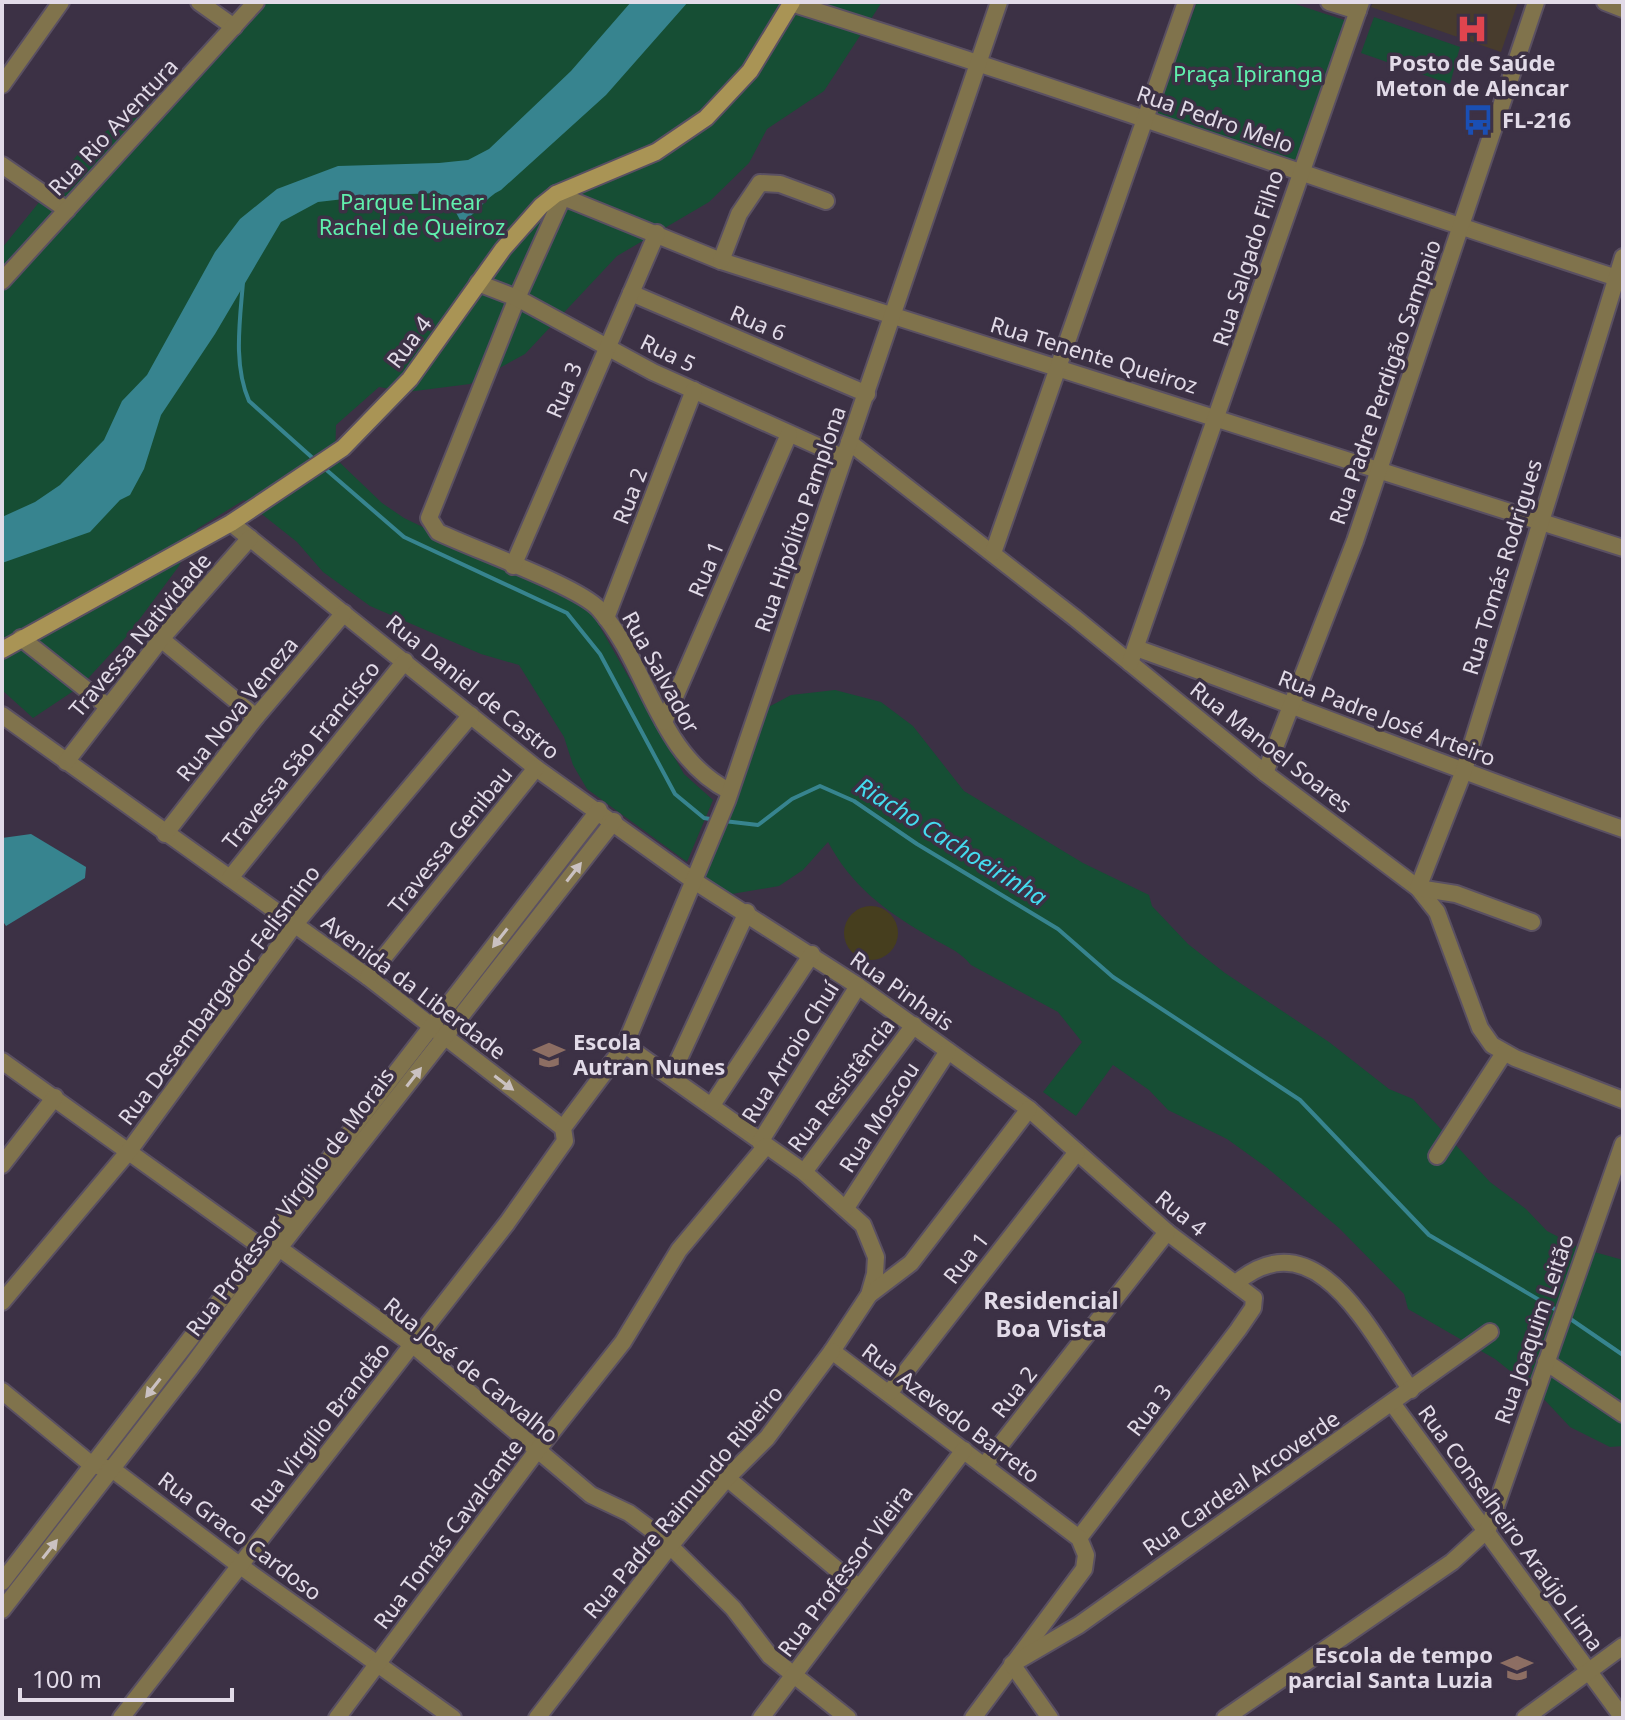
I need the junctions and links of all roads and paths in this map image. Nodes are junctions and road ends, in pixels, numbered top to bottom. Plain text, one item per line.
1 (61, 2) edge
2 (199, 2) edge
3 (256, 2) edge
4 (791, 2) edge
5 (999, 2) edge
6 (1186, 2) edge
7 (1329, 2) edge
8 (1536, 2) edge
9 (1605, 2) edge
10 (1359, 6) edge
11 (1623, 9) edge
12 (234, 27) junction
13 (979, 62) junction
14 (2, 85) edge
15 (1146, 119) junction
16 (2, 165) edge
17 (1300, 170) junction
18 (559, 195) junction
19 (826, 201) dead end
20 (67, 210) junction
21 (1460, 228) junction
22 (657, 233) junction
23 (1623, 257) edge
24 (721, 261) junction
25 (1620, 279) edge
26 (2, 281) edge
27 (478, 283) junction
28 (631, 293) junction
29 (517, 298) junction
30 (895, 314) junction
31 (607, 345) junction
32 (1058, 368) junction
33 (694, 390) junction
34 (867, 394) junction
35 (1218, 417) junction
36 (789, 434) junction
37 (846, 450) junction
38 (1379, 469) junction
39 (1540, 519) junction
40 (231, 523) junction
41 (250, 538) junction
42 (1623, 548) edge
43 (993, 553) junction
44 (513, 566) junction
45 (344, 613) junction
46 (606, 618) junction
47 (21, 638) junction
48 (161, 639) junction
49 (2, 650) edge
50 (1133, 656) junction
51 (405, 661) junction
52 (1293, 704) junction
53 (107, 706) junction
54 (2, 715) edge
55 (471, 715) junction
56 (256, 717) junction
57 (664, 722) junction
58 (66, 762) junction
59 (536, 768) junction
60 (1265, 773) junction
61 (1463, 773) junction
62 (728, 796) junction
63 (599, 810) junction
64 (614, 821) junction
65 (1623, 829) edge
66 (165, 834) junction
67 (230, 878) junction
68 (691, 879) junction
69 (1418, 888) junction
70 (747, 912) junction
71 (1532, 922) dead end
72 (295, 924) junction
73 (812, 954) junction
74 (368, 977) junction
75 (858, 986) junction
76 (432, 1025) junction
77 (914, 1025) junction
78 (444, 1037) junction
79 (625, 1045) junction
80 (948, 1051) junction
81 (1504, 1053) junction
82 (2, 1061) edge
83 (671, 1076) junction
84 (55, 1097) junction
85 (1623, 1100) edge
86 (712, 1105) junction
87 (1029, 1109) junction
88 (563, 1128) junction
89 (362, 1129) junction
90 (763, 1144) junction
91 (1623, 1144) edge
92 (129, 1151) junction
93 (1077, 1152) junction
94 (1437, 1156) dead end
95 (2, 1165) edge
96 (804, 1172) junction
97 (846, 1208) junction
98 (1167, 1232) junction
99 (260, 1246) junction
100 (279, 1248) junction
101 (1236, 1283) junction
102 (869, 1295) junction
103 (2, 1302) edge
104 (1253, 1308) joint
105 (1490, 1332) dead end
106 (413, 1345) junction
107 (832, 1351) junction
108 (184, 1362) junction
109 (1546, 1362) junction
110 (1411, 1390) junction
111 (2, 1391) edge
112 (890, 1392) junction
113 (1392, 1403) junction
114 (1623, 1414) edge
115 (964, 1450) junction
116 (536, 1452) junction
117 (92, 1465) junction
118 (984, 1466) junction
119 (112, 1469) junction
120 (727, 1478) junction
121 (1488, 1529) junction
122 (1082, 1543) junction
123 (670, 1546) junction
124 (239, 1565) junction
125 (2, 1582) edge
126 (858, 1587) junction
127 (2, 1610) edge
128 (1623, 1646) edge
129 (378, 1664) junction
130 (1012, 1664) junction
131 (1590, 1673) junction
132 (794, 1675) junction
133 (121, 1718) edge
134 (337, 1718) edge
135 (453, 1718) edge
136 (537, 1718) edge
137 (761, 1718) edge
138 (848, 1718) edge
139 (973, 1718) edge
140 (1050, 1718) edge
141 (1225, 1718) edge
142 (1525, 1718) edge
143 (1623, 1718) edge

1 - 14 street
2 - 12 street
3 - 12 street, Rua Rio Aventura
4 - 13 street, Rua Pedro Melo
4 - 18 main road, Rua 4
5 - 13 street, Rua Hipólito Pamplona
6 - 15 street
7 - 10 street
8 - 21 street, Rua Padre Perdigão Sampaio
9 - 11 street
10 - 17 street, Rua Salgado Filho
12 - 20 street, Rua Rio Aventura
13 - 15 street, Rua Pedro Melo
13 - 30 street, Rua Hipólito Pamplona
15 - 17 street, Rua Pedro Melo
15 - 32 street
16 - 20 street
17 - 21 street, Rua Pedro Melo
17 - 35 street, Rua Salgado Filho
18 - 22 street, Rua Tenente Queiroz
18 - 27 main road, Rua 4
18 - 29 street
19 - 24 street
20 - 26 street, Rua Rio Aventura
21 - 25 street, Rua Pedro Melo
21 - 38 street, Rua Padre Perdigão Sampaio
22 - 24 street, Rua Tenente Queiroz
22 - 28 street, Rua 3
23 - 25 street, Rua Tomás Rodrigues
24 - 30 street, Rua Tenente Queiroz
25 - 39 street, Rua Tomás Rodrigues
27 - 29 street, Rua 5
27 - 40 main road, Rua 4
28 - 31 street, Rua 3
28 - 34 street, Rua 6
29 - 31 street, Rua 5
29 - 44 street, Rua Salvador
30 - 32 street, Rua Tenente Queiroz
30 - 34 street, Rua Hipólito Pamplona
31 - 33 street, Rua 5
31 - 44 street, Rua 3
32 - 35 street, Rua Tenente Queiroz
32 - 43 street
33 - 36 street, Rua 5
33 - 46 street, Rua 2
34 - 37 street, Rua Hipólito Pamplona
35 - 38 street, Rua Tenente Queiroz
35 - 50 street, Rua Salgado Filho
36 - 37 street, Rua 5
36 - 57 street, Rua 1
37 - 43 street, Rua Manoel Soares
37 - 62 street, Rua Hipólito Pamplona
38 - 39 street, Rua Tenente Queiroz
38 - 52 street, Rua Padre Perdigão Sampaio
39 - 42 street, Rua Tenente Queiroz
39 - 61 street, Rua Tomás Rodrigues
40 - 41 street, Rua Daniel de Castro
40 - 47 main road, Rua 4
41 - 45 street, Rua Daniel de Castro
41 - 48 street, Travessa Natividade
43 - 50 street, Rua Manoel Soares
44 - 46 street, Rua Salvador
45 - 51 street, Rua Daniel de Castro
45 - 56 street, Rua Nova Veneza
46 - 57 street, Rua Salvador
47 - 49 main road, Rua 4
47 - 53 street
48 - 53 street, Travessa Natividade
48 - 56 street
50 - 52 street, Rua Padre José Arteiro
50 - 60 street, Rua Manoel Soares
51 - 55 street, Rua Daniel de Castro
51 - 67 street, Travessa São Francisco
52 - 60 street, Rua Padre Perdigão Sampaio
52 - 61 street, Rua Padre José Arteiro
53 - 58 street, Travessa Natividade
54 - 58 street, Avenida da Liberdade
55 - 59 street, Rua Daniel de Castro
55 - 72 street, Rua Desembargador Felismino
56 - 66 street, Rua Nova Veneza
57 - 62 street, Rua Salvador
58 - 66 street, Avenida da Liberdade
59 - 63 street, Rua Daniel de Castro
59 - 74 street, Travessa Genibau
60 - 69 street, Rua Manoel Soares
61 - 65 street, Rua Padre José Arteiro
61 - 69 street, Rua Tomás Rodrigues
62 - 68 street, Rua Hipólito Pamplona
63 - 64 street, Rua Daniel de Castro
63 -> 76 street, Rua Professor Virgílio de Morais
64 - 68 street, Rua Daniel de Castro
78 -> 64 street, Rua Professor Virgílio de Morais
66 - 67 street, Avenida da Liberdade
67 - 72 street, Avenida da Liberdade
68 - 70 street, Rua Pinhais
68 - 79 street, Rua Hipólito Pamplona
69 - 71 street
69 - 81 street, Rua Manoel Soares
70 - 73 street, Rua Pinhais
70 - 83 street
72 - 74 street, Avenida da Liberdade
72 - 92 street, Rua Desembargador Felismino
73 - 75 street, Rua Pinhais
73 - 86 street
74 - 76 street, Avenida da Liberdade
75 - 77 street, Rua Pinhais
75 - 90 street, Rua Arroio Chuí
76 - 78 street, Avenida da Liberdade
76 - 89 street, Rua Professor Virgílio de Morais
77 - 80 street, Rua Pinhais
77 - 96 street, Rua Resistência
78 -> 88 street, Avenida da Liberdade
89 -> 78 street, Rua Professor Virgílio de Morais
79 - 83 street, Rua Azevedo Barreto
79 - 88 street, Rua Virgílio Brandão
80 - 87 street, Rua Pinhais
80 - 97 street, Rua Moscou
81 - 85 street, Rua Manoel Soares
81 - 94 street
82 - 84 street, Rua José de Carvalho
83 - 86 street, Rua Azevedo Barreto
84 - 92 street, Rua José de Carvalho
84 - 95 street
86 - 90 street, Rua Azevedo Barreto
87 - 93 street, Rua Pinhais
87 - 102 street
88 - 106 street, Rua Virgílio Brandão
89 - 99 street, Rua Professor Virgílio de Morais
89 - 100 street, Rua Professor Virgílio de Morais
90 - 96 street, Rua Azevedo Barreto
90 - 116 street, Rua Tomás Cavalcante
91 - 109 street, Rua Joaquim Leitão
92 - 99 street, Rua José de Carvalho
92 - 103 street, Rua Desembargador Felismino
93 - 98 street, Rua 4
93 - 112 street, Rua 1
96 - 97 street, Rua Azevedo Barreto
97 - 102 street, Rua Azevedo Barreto
98 - 101 street, Rua 4
98 - 118 street, Rua 2
99 - 100 street, Rua José de Carvalho
99 - 108 street, Rua Professor Virgílio de Morais
100 - 106 street, Rua José de Carvalho
100 - 108 street, Rua Professor Virgílio de Morais
101 - 104 street, Rua 4
101 - 110 street, Rua Conselheiro Araújo Lima
102 - 107 street, Rua Azevedo Barreto
104 - 122 street, Rua 3
105 - 110 street, Rua Cardeal Arcoverde
106 - 116 street, Rua José de Carvalho
106 - 124 street, Rua Virgílio Brandão
107 - 112 street, Rua Azevedo Barreto
107 - 120 street, Rua Padre Raimundo Ribeiro
108 -> 117 street, Rua Professor Virgílio de Morais
108 - 119 street, Rua Professor Virgílio de Morais
109 - 114 street
109 - 121 street, Rua Joaquim Leitão
110 - 113 street, Rua Cardeal Arcoverde
111 - 117 street, Rua Graco Cardoso
112 - 115 street, Rua Azevedo Barreto
113 - 121 street, Rua Conselheiro Araújo Lima
113 - 130 street, Rua Cardeal Arcoverde
115 - 118 street, Rua Azevedo Barreto
115 - 126 street, Rua Professor Vieira
116 - 123 street, Rua José de Carvalho
116 - 129 street, Rua Tomás Cavalcante
117 - 119 street, Rua Graco Cardoso
117 - 125 street, Rua Professor Virgílio de Morais
118 - 122 street, Rua Azevedo Barreto
119 - 124 street, Rua Graco Cardoso
127 -> 119 street, Rua Professor Virgílio de Morais
120 - 123 street, Rua Padre Raimundo Ribeiro
120 - 126 street
121 - 131 street, Rua Conselheiro Araújo Lima
121 - 141 street
122 - 130 street, Rua Cardeal Arcoverde
123 - 132 street, Rua José de Carvalho
123 - 136 street, Rua Padre Raimundo Ribeiro
124 - 129 street, Rua Graco Cardoso
124 - 133 street, Rua Virgílio Brandão
126 - 132 street, Rua Professor Vieira
128 - 131 street
129 - 134 street, Rua Tomás Cavalcante
129 - 135 street, Rua Graco Cardoso
130 - 139 street, Rua Cardeal Arcoverde
130 - 140 street
131 - 142 street
131 - 143 street, Rua Conselheiro Araújo Lima
132 - 137 street, Rua Professor Vieira
132 - 138 street, Rua José de Carvalho

